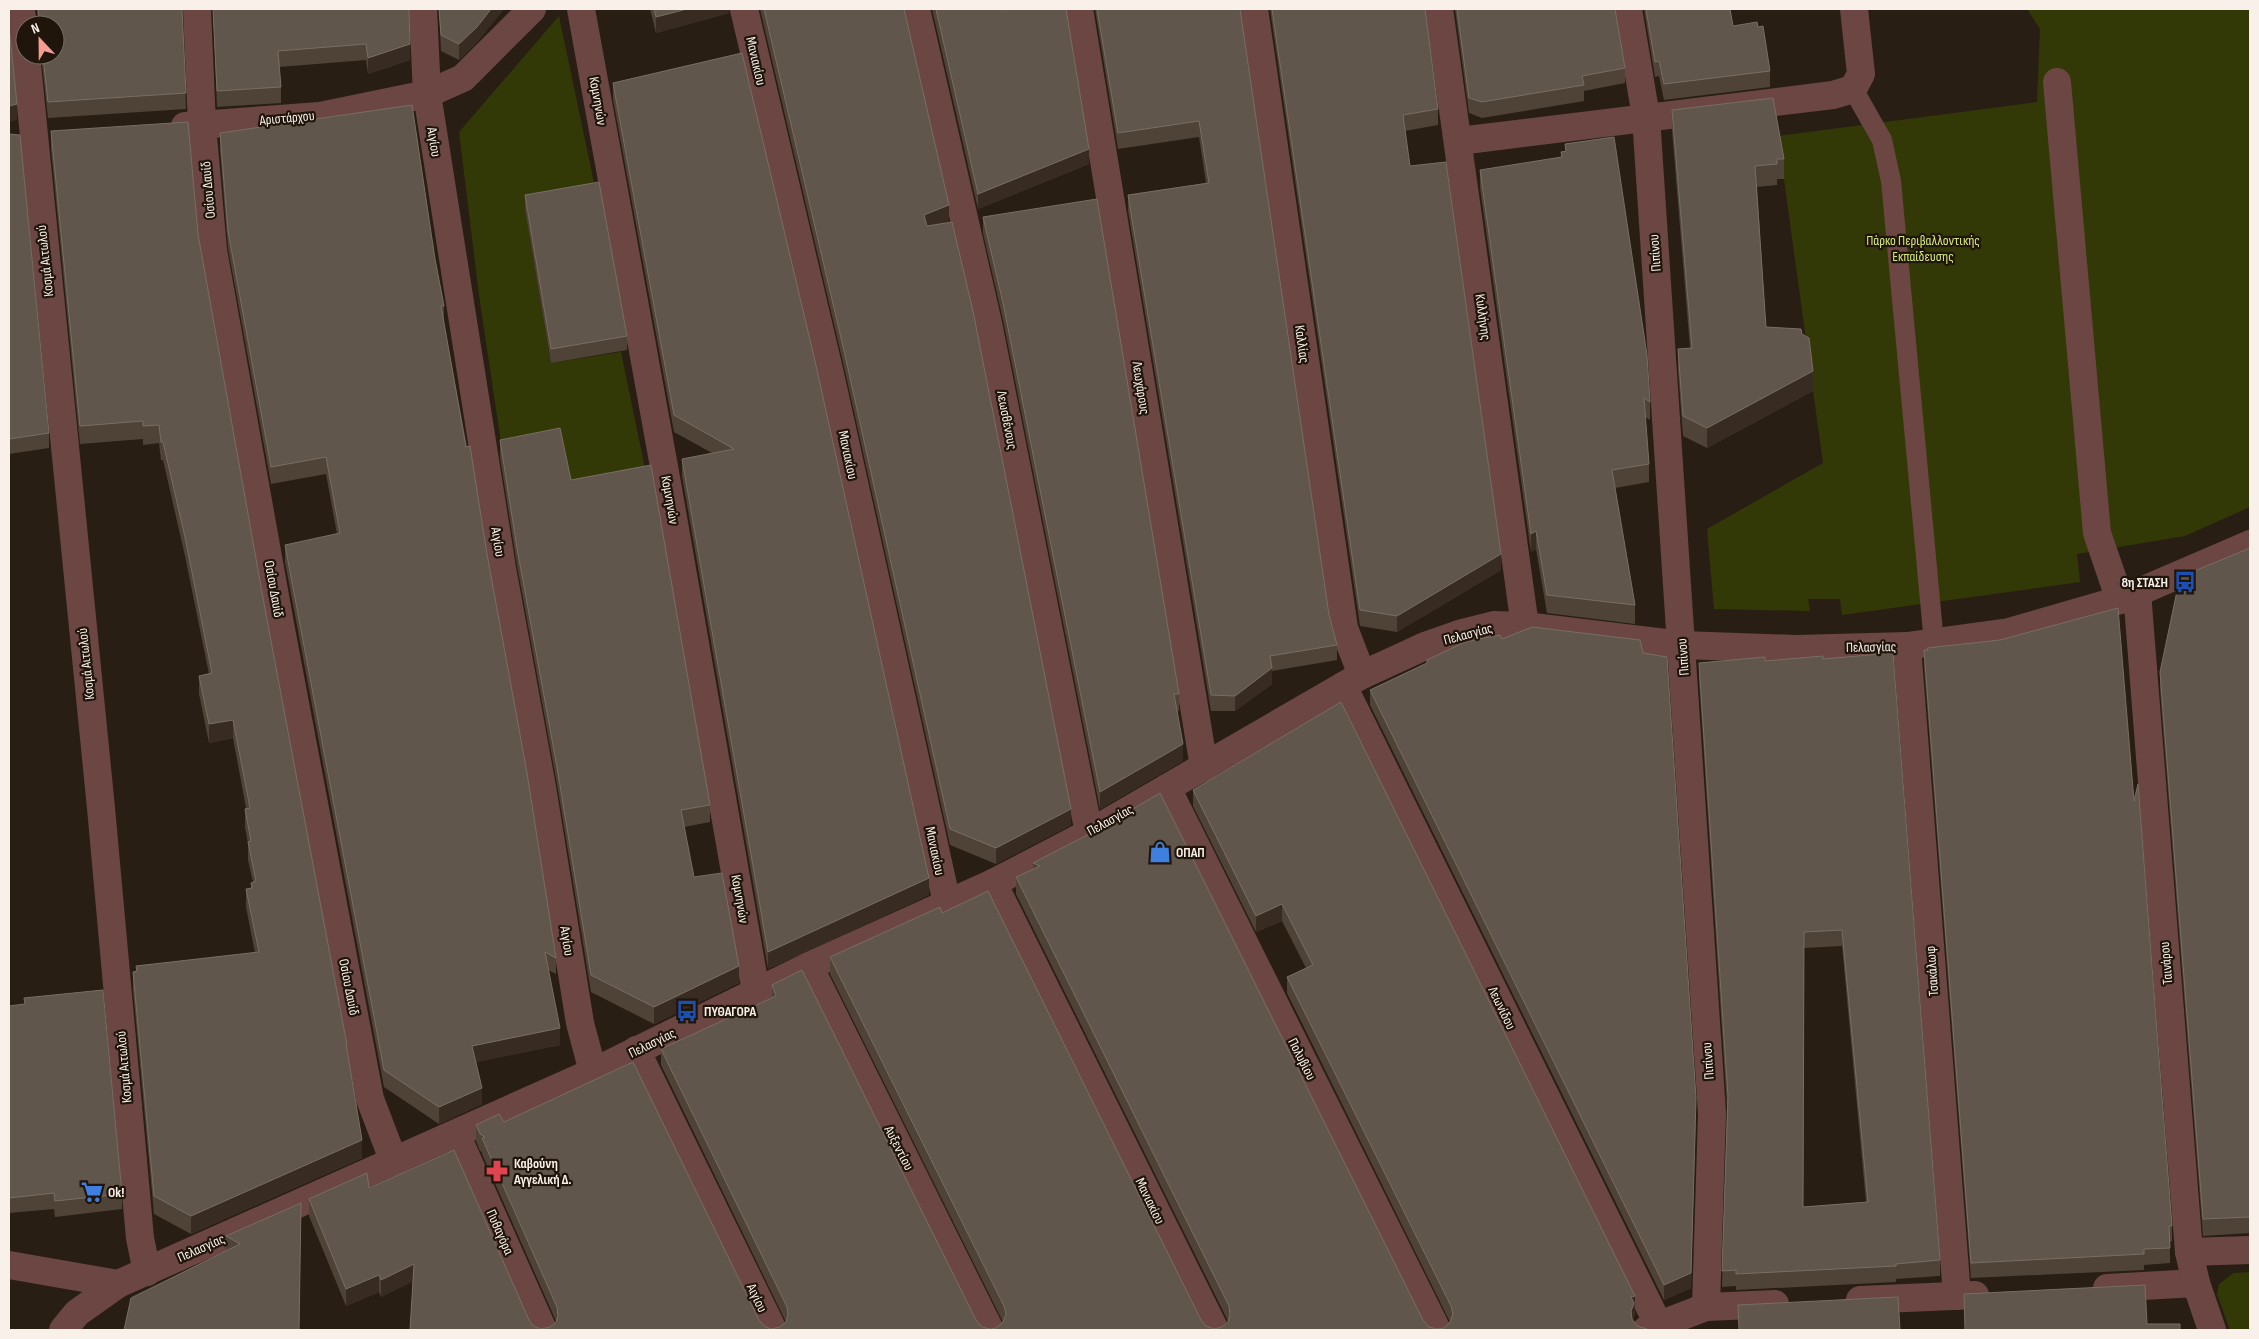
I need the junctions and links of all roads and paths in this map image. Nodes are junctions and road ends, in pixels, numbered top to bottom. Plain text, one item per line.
1 (197, 9) edge
2 (423, 9) edge
3 (532, 9) edge
4 (581, 9) edge
5 (744, 9) edge
6 (916, 9) edge
7 (1079, 9) edge
8 (1254, 9) edge
9 (1439, 9) edge
10 (1628, 9) edge
11 (1854, 9) edge
12 (25, 65) edge
13 (2057, 82) dead end
14 (1853, 89) junction
15 (427, 94) junction
16 (1646, 117) junction
17 (202, 125) junction
18 (162, 127) edge
19 (63, 133) edge
20 (21, 135) edge
21 (1459, 141) junction
22 (2250, 544) edge
23 (2128, 596) junction
24 (1525, 626) junction
25 (1920, 644) junction
26 (1682, 646) junction
27 (1352, 681) junction
28 (1204, 767) junction
29 (1167, 788) junction
30 (1089, 833) junction
31 (993, 883) junction
32 (947, 902) junction
33 (810, 966) junction
34 (756, 992) junction
35 (636, 1050) junction
36 (593, 1072) junction
37 (456, 1134) junction
38 (394, 1162) junction
39 (2250, 1250) edge
40 (2189, 1252) junction
41 (9, 1265) edge
42 (147, 1272) junction
43 (2196, 1283) junction
44 (118, 1284) junction
45 (2086, 1289) edge
46 (1997, 1294) edge
47 (1957, 1296) junction
48 (1832, 1301) edge
49 (1803, 1302) edge
50 (1706, 1307) junction
51 (1655, 1328) edge
52 (62, 1330) edge
53 (543, 1330) edge
54 (773, 1330) edge
55 (990, 1330) edge
56 (1214, 1330) edge
57 (1437, 1330) edge
58 (2212, 1330) edge

1 - 17 street, Οσίου Δαυίδ
2 - 15 street, Αιγίου
3 - 15 street, Αριστάρχου
4 - 34 street, Κομνηνών
5 - 32 street, Μανιακίου
6 - 30 street, Λεωσθένους
7 - 28 street, Λεωχάρους
8 - 27 street, Καλλίας
9 - 21 street, Κυλλήνης
10 - 16 street, Πιπίνου
11 - 14 street
12 - 20 street, Κοσμά Αιτωλού
13 - 23 street, Ταινάρου
14 - 16 street
14 - 25 lane
15 - 17 street, Αριστάρχου
15 - 36 street, Αιγίου
16 - 21 street
16 - 26 street, Πιπίνου
17 - 18 street, Αριστάρχου
17 - 38 street, Οσίου Δαυίδ
19 - 20 street
20 - 42 street, Κοσμά Αιτωλού
21 - 24 street, Κυλλήνης
22 - 23 street, Πελασγίας
23 - 25 street, Πελασγίας
23 - 40 street, Ταινάρου
24 - 26 street, Πελασγίας
24 - 27 street, Πελασγίας
25 - 26 street, Πελασγίας
25 - 47 street, Τσακάλωφ
26 - 50 street, Πιπίνου
27 - 28 street, Πελασγίας
27 - 51 street, Λεωνίδου
28 - 29 street, Πελασγίας
29 - 30 street, Πελασγίας
29 - 57 street, Πολυβίου
30 - 31 street, Πελασγίας
31 - 32 street, Πελασγίας
31 - 56 street, Μανιακίου
32 - 33 street, Πελασγίας
33 - 34 street, Πελασγίας
33 - 55 street, Αυξεντίου
34 - 35 street, Πελασγίας
35 - 36 street, Πελασγίας
35 - 54 street, Αιγίου
36 - 37 street, Πελασγίας
37 - 38 street, Πελασγίας
37 - 53 street, Πυθαγόρα
38 - 42 street, Πελασγίας
39 - 40 street
40 - 43 street, Ταινάρου
41 - 44 street
42 - 44 street, Πελασγίας
43 - 45 street
43 - 58 street, Ταινάρου
44 - 52 street, Πελασγίας
46 - 47 street
47 - 48 street
49 - 50 street
50 - 51 street

